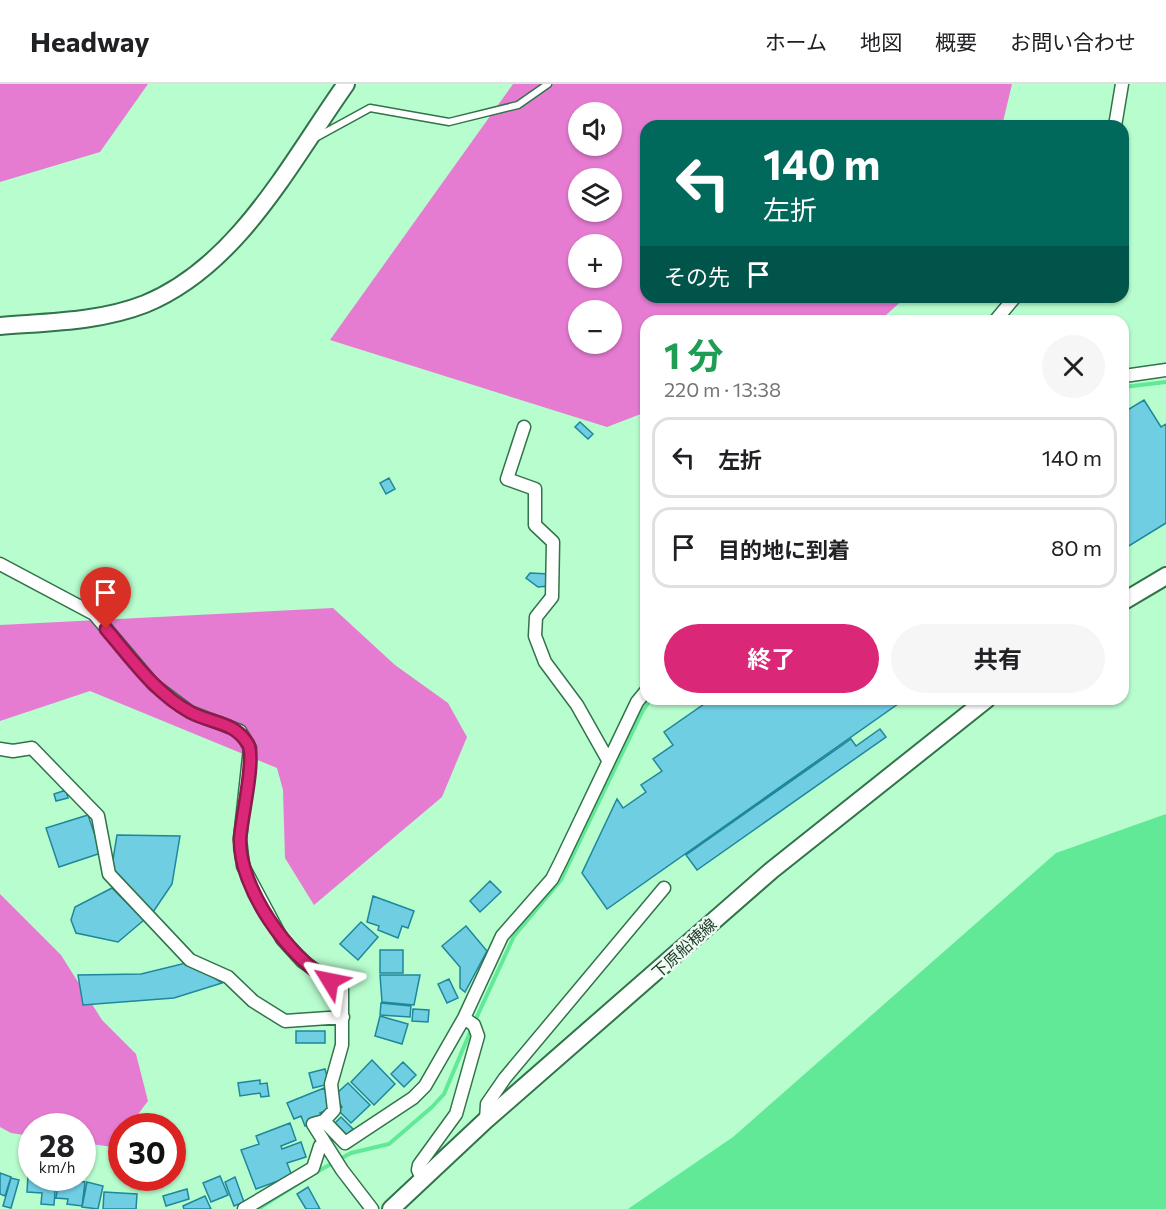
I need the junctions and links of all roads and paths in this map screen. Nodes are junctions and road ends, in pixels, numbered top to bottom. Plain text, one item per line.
1 (346, 84) edge
2 (548, 84) edge
3 (1122, 84) edge
4 (1116, 120) edge
5 (302, 147) junction
6 (1010, 303) edge
7 (1000, 315) edge
8 (0, 326) edge
9 (1166, 370) edge
10 (1129, 375) edge
11 (524, 427) dead end
12 (0, 564) edge
13 (1166, 576) edge
14 (1129, 598) edge
15 (640, 698) edge
16 (979, 705) edge
17 (0, 749) edge
18 (608, 760) junction
19 (664, 888) dead end
20 (343, 1017) junction
21 (469, 1021) junction
22 (486, 1119) junction
23 (324, 1121) junction
24 (329, 1142) junction
25 (423, 1180) junction
26 (244, 1209) edge
27 (372, 1209) edge
28 (391, 1209) edge

1 - 5 main road
2 - 5 lane
3 - 4 street
5 - 8 main road
6 - 7 street
9 - 10 street
11 - 18 street
12 - 20 street
13 - 14 main road
15 - 18 street
16 - 22 main road, 下原船穂線
17 - 20 street
18 - 21 street
19 - 22 street
20 - 23 street
21 - 24 street
21 - 25 street
22 - 25 main road, 下原船穂線
23 - 24 street
23 - 27 street
24 - 26 street
25 - 28 main road, 下原船穂線

